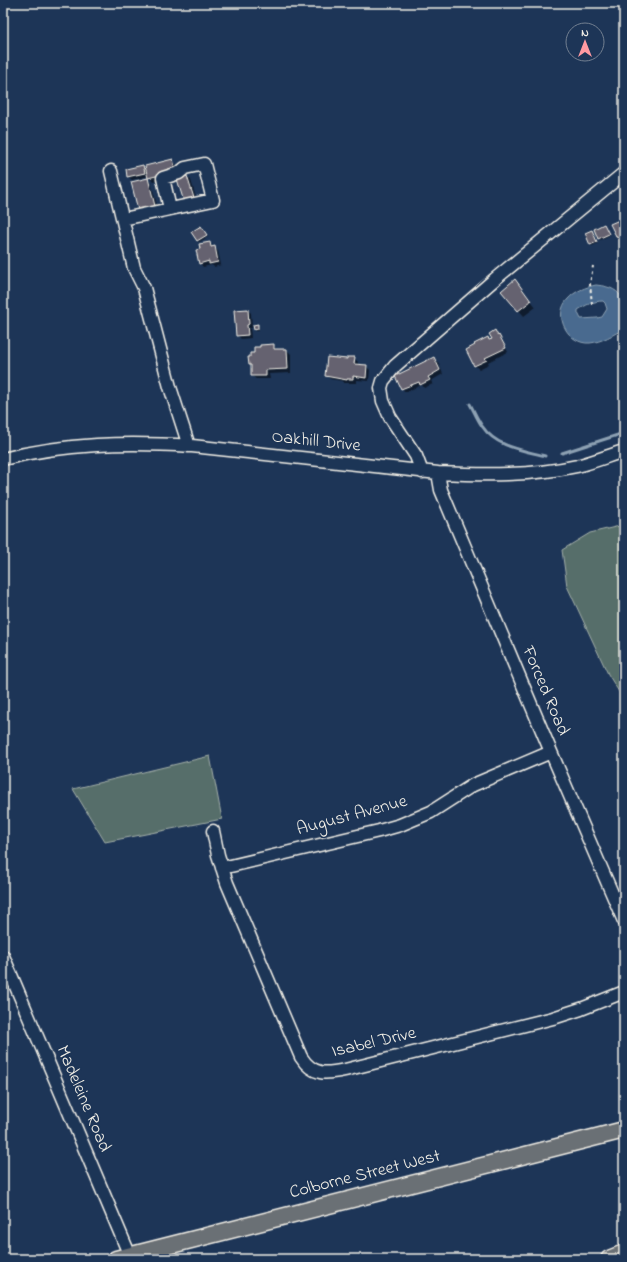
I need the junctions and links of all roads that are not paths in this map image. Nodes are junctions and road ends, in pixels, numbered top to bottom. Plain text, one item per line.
1 (111, 171) dead end
2 (624, 173) edge
3 (170, 209) junction
4 (123, 219) junction
5 (189, 446) junction
6 (624, 451) edge
7 (3, 459) edge
8 (422, 472) junction
9 (438, 474) junction
10 (551, 752) junction
11 (213, 831) dead end
12 (222, 868) junction
13 (624, 921) edge
14 (3, 956) edge
15 (624, 992) edge
16 (624, 1130) edge
17 (624, 1253) edge
18 (123, 1257) edge
19 (609, 1259) edge

1 - 4 street
2 - 8 street
3 - 3 street
3 - 4 street
4 - 5 street
5 - 7 street, Oakhill Drive
5 - 8 street, Oakhill Drive
6 - 9 street, Oakhill Drive
8 - 9 street, Oakhill Drive
9 - 10 street, Forced Road
10 - 12 street, August Avenue
10 - 13 street, Forced Road
11 - 12 street, Isabel Drive
12 - 15 street, Isabel Drive
14 - 18 street, Madeleine Road
16 - 18 main road, Colborne Street West
17 - 19 main road

